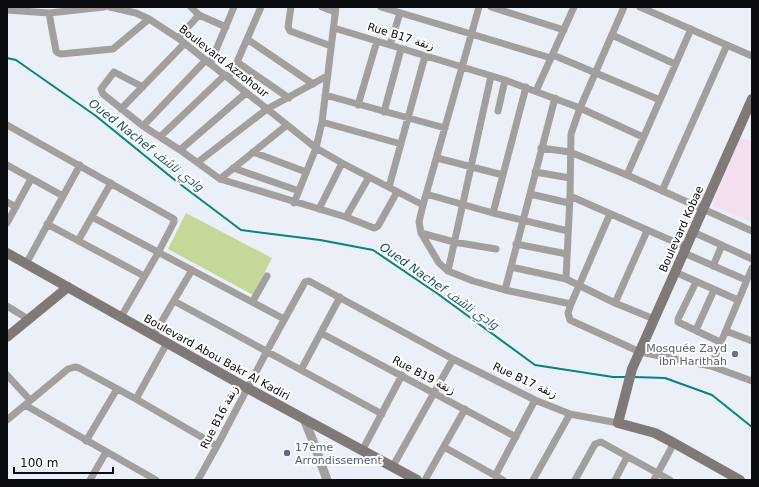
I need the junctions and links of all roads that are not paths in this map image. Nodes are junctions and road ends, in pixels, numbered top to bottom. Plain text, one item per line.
1 (104, 7) edge
2 (110, 7) edge
3 (191, 7) edge
4 (234, 7) edge
5 (261, 7) edge
6 (290, 7) edge
7 (322, 7) edge
8 (381, 7) edge
9 (478, 7) edge
10 (491, 7) edge
11 (574, 7) edge
12 (624, 7) edge
13 (640, 7) edge
14 (68, 9) edge
15 (7, 10) edge
16 (335, 10) edge
17 (49, 13) junction
18 (400, 13) junction
19 (199, 15) junction
20 (149, 19) junction
21 (226, 27) junction
22 (334, 28) junction
23 (691, 29) junction
24 (564, 30) junction
25 (470, 34) junction
26 (612, 35) junction
27 (178, 38) junction
28 (247, 39) junction
29 (377, 41) junction
30 (184, 44) junction
31 (390, 45) junction
32 (727, 45) junction
33 (331, 46) junction
34 (401, 49) junction
35 (425, 56) junction
36 (552, 56) junction
37 (752, 56) edge
38 (208, 62) junction
39 (237, 62) junction
40 (675, 64) junction
41 (461, 66) junction
42 (596, 73) junction
43 (327, 76) junction
44 (491, 76) junction
45 (226, 77) junction
46 (505, 80) junction
47 (313, 84) junction
48 (142, 87) junction
49 (526, 87) junction
50 (536, 91) junction
51 (246, 93) junction
52 (325, 96) junction
53 (289, 98) junction
54 (555, 98) junction
55 (752, 99) edge
56 (660, 100) junction
57 (358, 105) junction
58 (580, 108) junction
59 (121, 109) junction
60 (267, 109) junction
61 (498, 111) dead end
62 (384, 112) junction
63 (408, 119) junction
64 (322, 122) junction
65 (7, 125) edge
66 (287, 125) junction
67 (143, 126) junction
68 (444, 128) junction
69 (160, 136) junction
70 (643, 137) junction
71 (401, 144) junction
72 (316, 148) junction
73 (541, 148) junction
74 (180, 150) junction
75 (253, 152) junction
76 (570, 152) junction
77 (437, 158) junction
78 (198, 162) junction
79 (342, 163) junction
80 (7, 165) edge
81 (80, 165) junction
82 (470, 166) junction
83 (233, 168) junction
84 (306, 172) junction
85 (535, 172) junction
86 (503, 175) junction
87 (627, 175) junction
88 (369, 177) junction
89 (570, 178) junction
90 (31, 179) junction
91 (220, 179) junction
92 (111, 183) junction
93 (389, 187) junction
94 (299, 191) junction
95 (662, 191) junction
96 (397, 192) junction
97 (426, 194) junction
98 (530, 194) junction
99 (63, 196) junction
100 (570, 199) junction
101 (7, 202) edge
102 (294, 203) junction
103 (463, 204) junction
104 (423, 205) junction
105 (16, 207) junction
106 (319, 209) junction
107 (703, 210) junction
108 (494, 213) junction
109 (610, 214) junction
110 (92, 217) junction
111 (346, 217) junction
112 (522, 220) junction
113 (7, 223) edge
114 (47, 224) junction
115 (568, 231) junction
116 (647, 231) junction
117 (752, 231) edge
118 (693, 232) junction
119 (421, 233) junction
120 (78, 241) junction
121 (454, 242) junction
122 (516, 244) junction
123 (722, 245) junction
124 (496, 249) dead end
125 (685, 250) junction
126 (7, 253) edge
127 (158, 253) junction
128 (567, 254) junction
129 (752, 258) edge
130 (26, 264) junction
131 (713, 266) junction
132 (511, 267) junction
133 (752, 268) edge
134 (192, 270) junction
135 (448, 271) junction
136 (675, 272) junction
137 (144, 276) junction
138 (267, 276) dead end
139 (566, 279) junction
140 (746, 280) junction
141 (307, 281) joint
142 (696, 282) junction
143 (579, 285) junction
144 (68, 287) junction
145 (505, 290) junction
146 (714, 290) junction
147 (340, 297) junction
148 (738, 300) junction
149 (174, 301) junction
150 (253, 301) junction
151 (615, 303) junction
152 (572, 304) junction
153 (7, 306) edge
154 (121, 316) junction
155 (28, 319) junction
156 (284, 319) junction
157 (654, 319) junction
158 (696, 330) junction
159 (726, 331) junction
160 (321, 333) junction
161 (7, 336) edge
162 (153, 336) junction
163 (751, 339) edge
164 (720, 342) junction
165 (167, 343) junction
166 (267, 351) junction
167 (640, 352) junction
168 (453, 359) junction
169 (711, 366) junction
170 (301, 370) junction
171 (7, 375) edge
172 (402, 375) junction
173 (752, 381) edge
174 (117, 388) junction
175 (247, 388) junction
176 (434, 393) junction
177 (136, 398) junction
178 (535, 400) junction
179 (27, 402) junction
180 (465, 410) junction
181 (382, 414) junction
182 (570, 414) junction
183 (304, 419) junction
184 (7, 420) edge
185 (618, 423) junction
186 (516, 437) junction
187 (86, 441) junction
188 (674, 443) junction
189 (217, 446) junction
190 (444, 447) junction
191 (362, 451) junction
192 (106, 452) junction
193 (627, 457) junction
194 (393, 466) junction
195 (495, 476) junction
196 (656, 477) edge
197 (90, 480) edge
198 (156, 480) edge
199 (198, 480) edge
200 (327, 480) edge
201 (417, 480) edge
202 (425, 480) edge
203 (503, 480) edge
204 (533, 480) edge
205 (575, 480) edge
206 (615, 480) edge
207 (670, 480) edge
208 (740, 480) edge

1 - 14 street
2 - 20 street, Boulevard Azzohour
3 - 19 street
4 - 21 street
5 - 28 street
6 - 33 street
7 - 16 street
8 - 18 street
9 - 25 street
10 - 24 street
11 - 24 street
12 - 26 street
13 - 23 street
14 - 17 street
15 - 17 street
16 - 22 street
17 - 20 street
18 - 25 street
18 - 31 street
19 - 21 street
19 - 27 street
20 - 27 street, Boulevard Azzohour
21 - 38 street
22 - 29 street, Rue B17 زنقة
22 - 33 street
23 - 32 street
23 - 40 street
24 - 36 street
25 - 36 street
25 - 41 street
26 - 40 street
26 - 42 street
27 - 30 street, Boulevard Azzohour
28 - 39 street
28 - 47 street
29 - 31 street, Rue B17 زنقة
29 - 57 street
30 - 38 street, Boulevard Azzohour
30 - 48 street
31 - 34 street, Rue B17 زنقة
32 - 37 street
32 - 95 street
33 - 43 street
34 - 35 street, Rue B17 زنقة
34 - 62 street
35 - 41 street, Rue B17 زنقة
35 - 63 street
36 - 42 street
36 - 50 street
38 - 45 street, Boulevard Azzohour
38 - 67 street
39 - 45 street
39 - 53 street
40 - 56 street
41 - 44 street, Rue B17 زنقة
41 - 68 street
42 - 56 street
42 - 58 street
43 - 47 street
43 - 52 street
44 - 46 street, Rue B17 زنقة
44 - 82 street
45 - 51 street, Boulevard Azzohour
45 - 69 street
46 - 49 street, Rue B17 زنقة
46 - 61 street
47 - 53 street
48 - 59 street
48 - 59 street
49 - 50 street, Rue B17 زنقة
49 - 86 street
50 - 54 street, Rue B17 زنقة
51 - 60 street, Boulevard Azzohour
51 - 74 street
52 - 57 street
52 - 64 street
53 - 60 street
54 - 58 street, Rue B17 زنقة
54 - 73 street
55 - 107 main road, Boulevard Kobae
56 - 70 street
57 - 62 street
58 - 70 street, Rue B17 زنقة
58 - 76 street
59 - 67 street
60 - 66 street, Boulevard Azzohour
60 - 78 street
62 - 63 street
63 - 68 street
63 - 71 street
64 - 71 street
64 - 72 street
65 - 81 street
66 - 72 street, Boulevard Azzohour
66 - 75 street
67 - 69 street
68 - 77 street
69 - 74 street
70 - 87 street
71 - 93 street
72 - 79 street, Boulevard Azzohour
72 - 84 street
73 - 76 street
73 - 85 street
74 - 78 street
75 - 83 street
75 - 84 street
76 - 87 street
76 - 89 street
77 - 82 street
77 - 97 street
78 - 91 street
79 - 88 street, Boulevard Azzohour
79 - 106 street
80 - 90 street
81 - 92 street
81 - 99 street
82 - 86 street
82 - 103 street
83 - 91 street
83 - 94 street
84 - 94 street
85 - 89 street
85 - 98 street
86 - 108 street
87 - 95 street
88 - 93 street, Boulevard Azzohour
88 - 111 street
89 - 100 street
90 - 99 street
90 - 105 street
91 - 102 street
92 - 110 street
92 - 127 street
93 - 96 street, Boulevard Azzohour
94 - 102 street
95 - 107 street
96 - 104 street, Boulevard Azzohour
96 - 111 street
97 - 103 street
97 - 104 street
98 - 100 street
98 - 112 street
99 - 114 street
100 - 109 street
100 - 115 street
101 - 105 street
102 - 106 street
103 - 108 street
103 - 121 street
104 - 119 street
105 - 113 street
106 - 111 street
107 - 117 street
107 - 118 main road, Boulevard Kobae
108 - 112 street
109 - 116 street
109 - 143 street
110 - 120 street
110 - 127 street
112 - 115 street
112 - 122 street
114 - 120 street
114 - 130 street
115 - 128 street
116 - 125 street
116 - 151 street
118 - 123 street
118 - 125 main road, Boulevard Kobae
119 - 121 street
119 - 135 street
120 - 137 street
121 - 124 street
121 - 135 street
122 - 128 street
122 - 132 street
123 - 129 street
123 - 131 street
125 - 131 street
125 - 136 main road, Boulevard Kobae
126 - 130 main road, Boulevard Abou Bakr Al Kadiri
127 - 134 street
127 - 137 street
128 - 139 street
130 - 144 main road, Boulevard Abou Bakr Al Kadiri
131 - 140 street
132 - 139 street
132 - 145 street
133 - 140 street
134 - 149 street
134 - 150 street
135 - 145 street
136 - 142 street
136 - 157 main road, Boulevard Kobae
137 - 154 street
138 - 150 street
139 - 143 street
140 - 148 street
141 - 147 street, Rue B17 زنقة
141 - 156 street, Rue B16 زنقة
142 - 146 street
142 - 158 street
143 - 151 street
143 - 152 street
144 - 154 main road, Boulevard Abou Bakr Al Kadiri
144 - 155 main road
145 - 152 street
146 - 148 street
146 - 158 street
147 - 160 street
147 - 168 street, Rue B17 زنقة
148 - 159 street
149 - 162 street
149 - 166 street
150 - 156 street
151 - 157 street
152 - 167 street
153 - 155 street
154 - 162 main road, Boulevard Abou Bakr Al Kadiri
155 - 161 main road
156 - 166 street, Rue B16 زنقة
157 - 167 main road, Boulevard Kobae
158 - 164 street
159 - 163 street
159 - 164 street
160 - 170 street
160 - 172 street, Rue B19 زنقة
162 - 165 main road, Boulevard Abou Bakr Al Kadiri
164 - 169 street
165 - 175 main road, Boulevard Abou Bakr Al Kadiri
165 - 177 street
166 - 170 street
166 - 175 street, Rue B16 زنقة
167 - 169 street
167 - 185 main road, Boulevard Kobae
168 - 176 street
168 - 178 street, Rue B17 زنقة
169 - 173 street
170 - 181 street
171 - 179 street
172 - 176 street, Rue B19 زنقة
172 - 181 street
174 - 177 street
174 - 179 street
174 - 187 street
175 - 183 main road, Boulevard Abou Bakr Al Kadiri
175 - 189 street, Rue B16 زنقة
176 - 180 street, Rue B19 زنقة
176 - 194 street
177 - 189 street
178 - 182 street, Rue B17 زنقة
178 - 186 street
179 - 184 street
179 - 187 street
180 - 186 street, Rue B19 زنقة
180 - 190 street
181 - 191 street
182 - 185 street, Rue B17 زنقة
182 - 204 street
183 - 191 main road, Boulevard Abou Bakr Al Kadiri
183 - 200 street
185 - 188 main road, Rue B17 زنقة
186 - 195 street
187 - 192 street
188 - 196 street
188 - 208 main road, Rue B17 زنقة
189 - 199 street, Rue B16 زنقة
190 - 195 street
190 - 202 street
191 - 194 main road, Boulevard Abou Bakr Al Kadiri
192 - 197 street
192 - 198 street
193 - 196 street
193 - 205 street
193 - 206 street
194 - 201 main road, Boulevard Abou Bakr Al Kadiri
195 - 203 street
196 - 207 street

